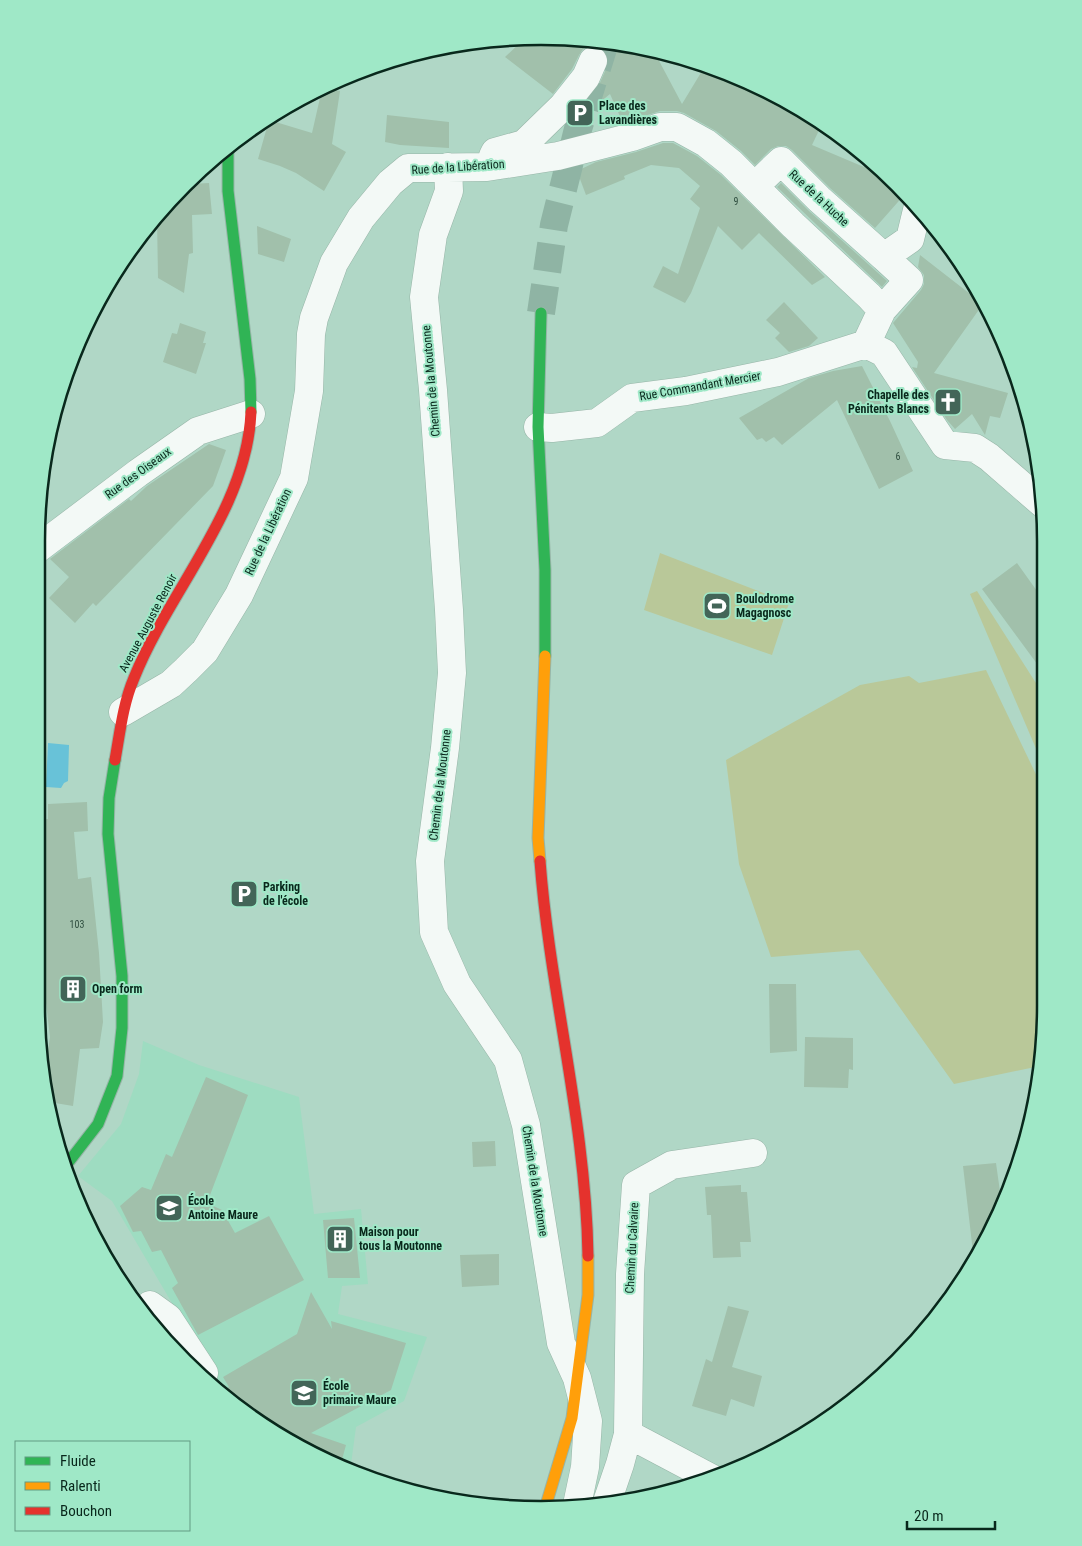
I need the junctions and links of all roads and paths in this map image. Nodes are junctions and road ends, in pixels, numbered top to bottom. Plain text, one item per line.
1 (592, 61) dead end
2 (228, 156) edge
3 (448, 167) junction
4 (488, 167) junction
5 (755, 186) junction
6 (916, 216) edge
7 (884, 257) junction
8 (882, 310) junction
9 (541, 313) tunnel mouth
10 (866, 344) junction
11 (250, 414) junction
12 (538, 427) junction
13 (1035, 496) edge
14 (45, 543) edge
15 (123, 712) junction
16 (753, 1153) dead end
17 (70, 1160) edge
18 (150, 1304) dead end
19 (196, 1361) edge
20 (577, 1378) junction
21 (628, 1434) junction
22 (703, 1474) edge
23 (609, 1496) edge
24 (578, 1500) edge
25 (547, 1501) edge

1 - 4 street
2 - 11 main road, Avenue Auguste Renoir
3 - 4 street, Rue de la Libération
3 - 15 street, Rue de la Libération
3 - 20 street, Chemin de la Moutonne
4 - 5 street, Rue de la Libération
5 - 7 street, Rue de la Huche
5 - 8 street, Rue de la Libération
6 - 7 street
7 - 8 street
8 - 10 street
9 - 12 main road
10 - 12 street, Rue Commandant Mercier
10 - 13 street
11 - 14 street, Rue des Oiseaux
11 - 15 main road, Avenue Auguste Renoir
12 - 20 main road
15 - 17 main road, Avenue Auguste Renoir
16 - 21 street, Chemin du Calvaire
18 - 19 street
20 - 24 street, Chemin de la Moutonne
20 - 25 main road
21 - 22 street
21 - 23 street

